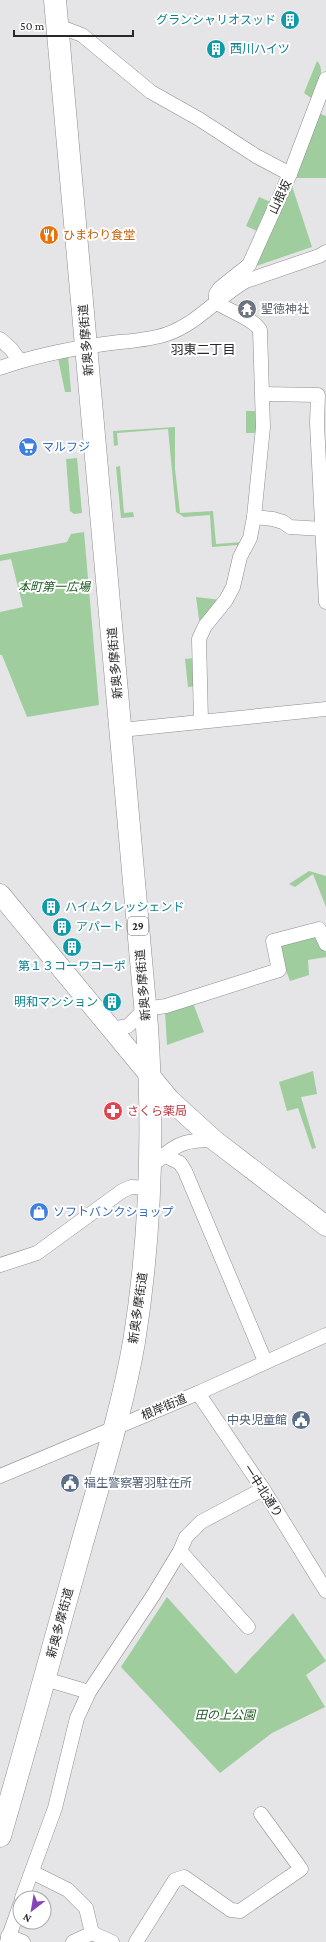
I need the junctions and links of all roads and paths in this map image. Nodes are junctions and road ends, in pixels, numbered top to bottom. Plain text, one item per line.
1 (55, 0) edge
2 (58, 26) junction
3 (326, 79) edge
4 (290, 174) junction
5 (326, 252) edge
6 (216, 302) junction
7 (0, 339) edge
8 (86, 347) junction
9 (20, 361) junction
10 (0, 368) edge
11 (263, 394) junction
12 (254, 517) junction
13 (323, 528) junction
14 (326, 602) edge
15 (326, 709) edge
16 (201, 721) junction
17 (121, 730) junction
18 (0, 894) edge
19 (326, 944) edge
20 (145, 1009) junction
21 (110, 1029) junction
22 (150, 1078) junction
23 (214, 1140) junction
24 (155, 1170) junction
25 (326, 1226) edge
26 (0, 1265) edge
27 (326, 1335) edge
28 (266, 1361) junction
29 (198, 1393) junction
30 (115, 1428) junction
31 (0, 1476) edge
32 (263, 1489) junction
33 (180, 1551) junction
34 (326, 1592) edge
35 (248, 1627) dead end
36 (45, 1679) junction
37 (89, 1692) junction
38 (260, 1814) dead end
39 (0, 1836) edge
40 (32, 1872) junction
41 (25, 1890) edge
42 (12, 1928) edge
43 (92, 1933) junction
44 (8, 1939) edge
45 (23, 1942) edge
46 (73, 1942) edge
47 (112, 1942) edge
48 (136, 1942) edge

1 - 2 main road, 新奥多摩街道 / 29
2 - 4 street
2 - 8 main road, 新奥多摩街道 / 29
3 - 4 street, 山根坂
4 - 6 street, 山根坂
5 - 6 street
6 - 8 street
6 - 11 street
7 - 9 street
8 - 9 street
8 - 17 main road, 新奥多摩街道 / 29
9 - 10 street
11 - 12 street
11 - 13 street
12 - 13 street
12 - 16 street
13 - 14 street
15 - 16 street
16 - 17 street
17 - 20 main road, 新奥多摩街道 / 29
18 - 21 street
19 - 20 street
20 - 21 street
20 - 22 main road, 新奥多摩街道 / 29
21 - 22 street
22 - 23 street
22 - 24 main road, 新奥多摩街道 / 29
23 - 24 street
23 - 25 street
24 - 26 street
24 - 28 street
24 - 30 main road, 新奥多摩街道 / 29
27 - 28 street, 根岸街道
28 - 29 street, 根岸街道
29 - 30 street, 根岸街道
29 - 32 street, 一中北通り
30 - 31 street, 根岸街道
30 - 36 main road, 新奥多摩街道 / 29
32 - 33 street
32 - 34 street, 一中北通り
33 - 35 street
33 - 37 street
36 - 37 street
36 - 39 main road, 新奥多摩街道 / 29
37 - 40 street
38 - 48 street
40 - 41 street
40 - 43 street
42 - 44 street
43 - 46 street
43 - 47 street
44 - 45 street

